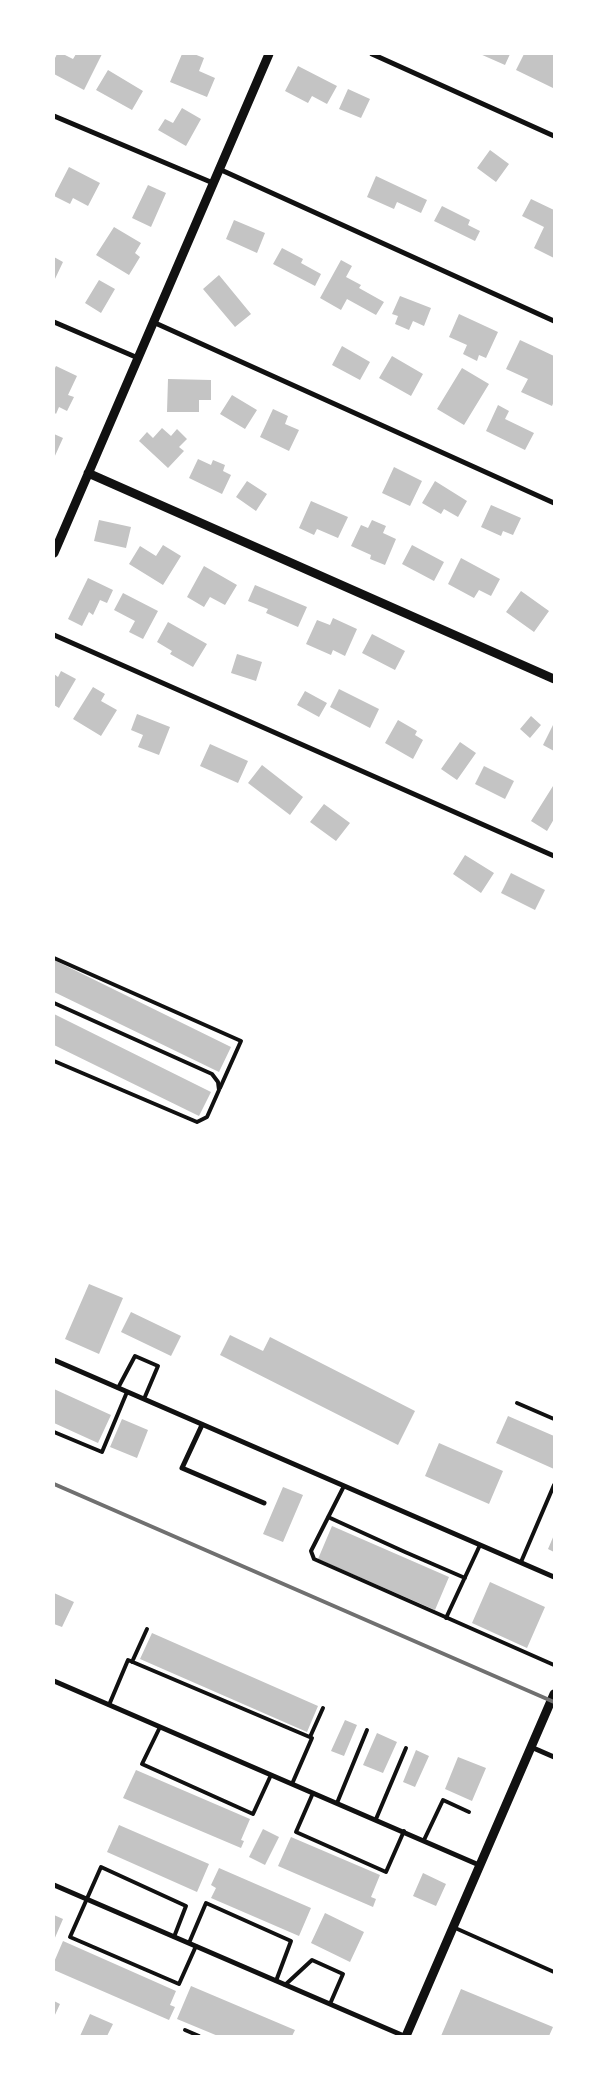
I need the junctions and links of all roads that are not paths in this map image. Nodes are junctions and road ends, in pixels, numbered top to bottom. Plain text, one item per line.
1 (269, 54) edge
2 (372, 54) edge
3 (54, 116) edge
4 (554, 136) edge
5 (219, 169) junction
6 (213, 183) junction
7 (554, 321) edge
8 (54, 322) edge
9 (153, 322) junction
10 (138, 358) junction
11 (88, 472) junction
12 (554, 503) edge
13 (54, 553) edge
14 (54, 635) edge
15 (554, 679) edge
16 (554, 856) edge
17 (54, 958) edge
18 (54, 1004) edge
19 (54, 1061) edge
20 (219, 1090) junction
21 (54, 1360) edge
22 (118, 1388) junction
23 (128, 1392) junction
24 (144, 1399) junction
25 (517, 1403) dead end
26 (554, 1419) edge
27 (202, 1424) junction
28 (54, 1432) edge
29 (554, 1485) edge
30 (344, 1486) junction
31 (264, 1503) dead end
32 (328, 1517) junction
33 (480, 1545) junction
34 (521, 1562) junction
35 (554, 1577) edge
36 (465, 1578) junction
37 (446, 1618) junction
38 (146, 1629) dead end
39 (132, 1662) junction
40 (554, 1665) edge
41 (54, 1681) edge
42 (554, 1694) edge
43 (109, 1705) junction
44 (323, 1708) dead end
45 (160, 1727) junction
46 (367, 1730) dead end
47 (310, 1737) junction
48 (530, 1747) junction
49 (406, 1748) dead end
50 (554, 1757) edge
51 (271, 1775) junction
52 (292, 1784) junction
53 (313, 1793) junction
54 (336, 1803) junction
55 (469, 1812) dead end
56 (376, 1819) junction
57 (404, 1831) junction
58 (424, 1840) junction
59 (480, 1865) junction
60 (54, 1885) edge
61 (86, 1899) junction
62 (453, 1927) junction
63 (174, 1937) junction
64 (189, 1943) junction
65 (196, 1946) junction
66 (554, 1972) edge
67 (276, 1981) junction
68 (285, 1985) junction
69 (330, 2004) junction
70 (185, 2030) dead end
71 (199, 2036) edge
72 (405, 2036) edge

1 - 5 street
2 - 4 street
3 - 6 street
5 - 6 street
5 - 7 street
6 - 9 street
8 - 10 street
9 - 10 street
9 - 12 street
10 - 11 street
11 - 13 street
11 - 15 street
14 - 16 street
17 - 20 lane
18 - 20 lane
19 - 20 lane
21 - 22 street
22 - 23 street
22 - 24 lane
23 - 24 street
23 - 28 lane
24 - 27 street
25 - 26 lane
27 - 30 street
27 - 31 street
29 - 34 lane
30 - 32 lane
30 - 33 street
32 - 36 lane
32 - 37 lane
33 - 34 street
33 - 36 lane
34 - 35 street
36 - 37 lane
37 - 40 lane
38 - 39 lane
39 - 43 lane
39 - 47 lane
41 - 43 street
42 - 48 street
43 - 45 street
44 - 47 lane
45 - 51 street
45 - 51 lane
46 - 54 lane
47 - 52 lane
48 - 50 street
48 - 59 street
49 - 56 lane
51 - 52 street
52 - 53 street
53 - 54 street
53 - 57 lane
54 - 56 street
55 - 58 lane
56 - 57 street
57 - 58 street
58 - 59 street
59 - 62 street
60 - 61 street
61 - 63 street
61 - 63 lane
61 - 65 lane
62 - 66 lane
62 - 72 street
63 - 64 street
64 - 65 street
64 - 67 lane
65 - 67 street
67 - 68 street
68 - 69 street
68 - 69 lane
69 - 72 street
70 - 71 lane

